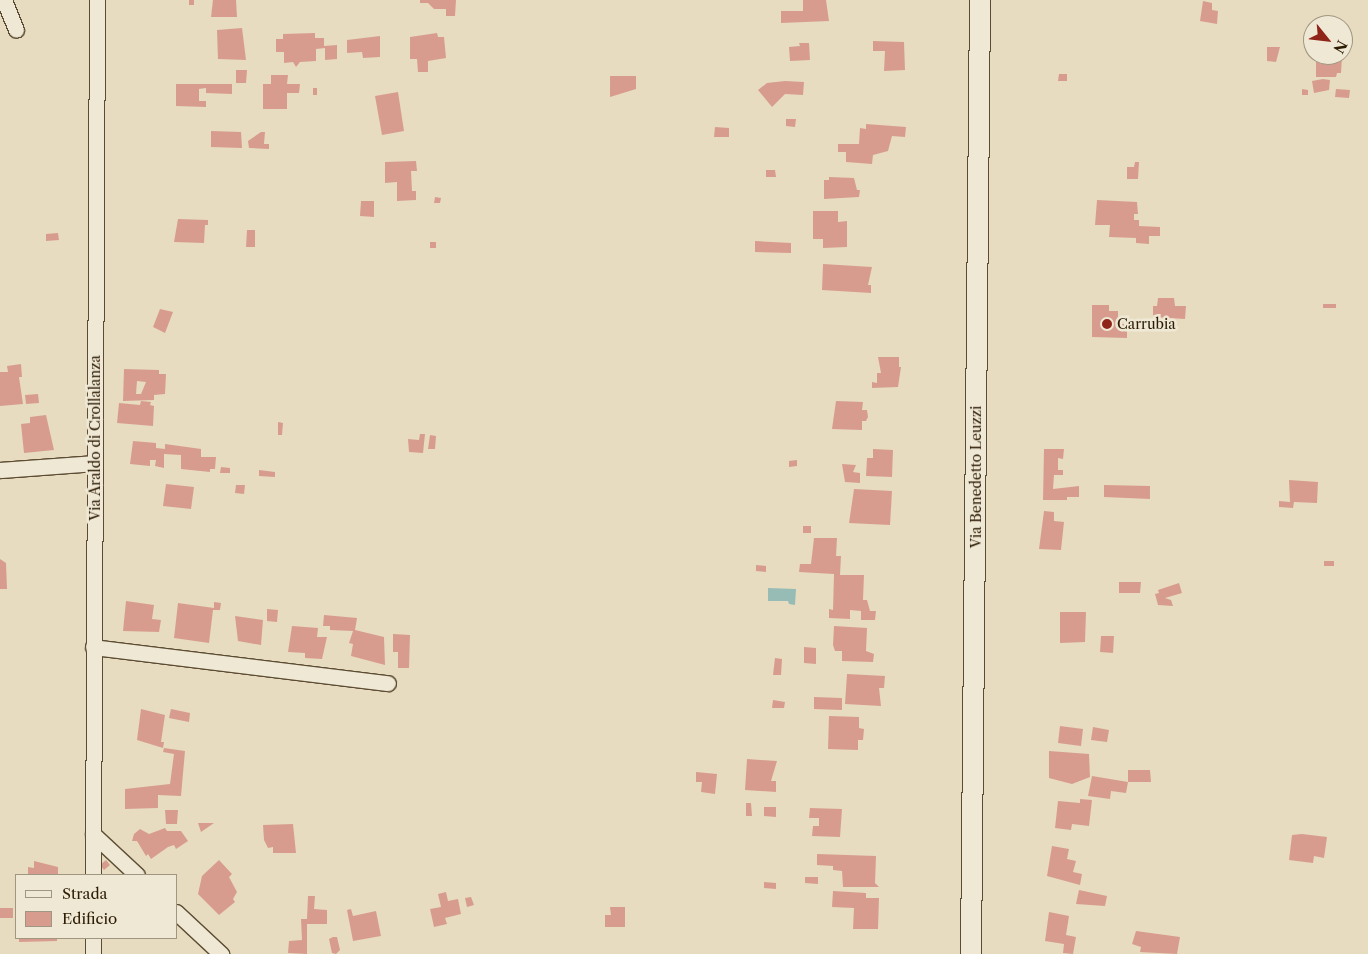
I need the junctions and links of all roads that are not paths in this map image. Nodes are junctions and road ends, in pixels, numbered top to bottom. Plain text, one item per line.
1 (4, 0) edge
2 (97, 0) edge
3 (980, 0) edge
4 (16, 30) dead end
5 (95, 462) junction
6 (0, 470) edge
7 (93, 647) junction
8 (388, 682) dead end
9 (93, 834) junction
10 (93, 874) edge
11 (136, 874) edge
12 (178, 914) edge
13 (93, 939) edge
14 (93, 954) edge
15 (221, 954) edge
16 (971, 954) edge

1 - 4 street
2 - 5 street, Via Araldo di Crollalanza
3 - 16 street, Via Benedetto Leuzzi
5 - 6 street
5 - 7 street, Via Araldo di Crollalanza
7 - 8 street
7 - 9 street, Via Araldo di Crollalanza
9 - 10 street, Via Araldo di Crollalanza
9 - 11 street
12 - 15 street
13 - 14 street

